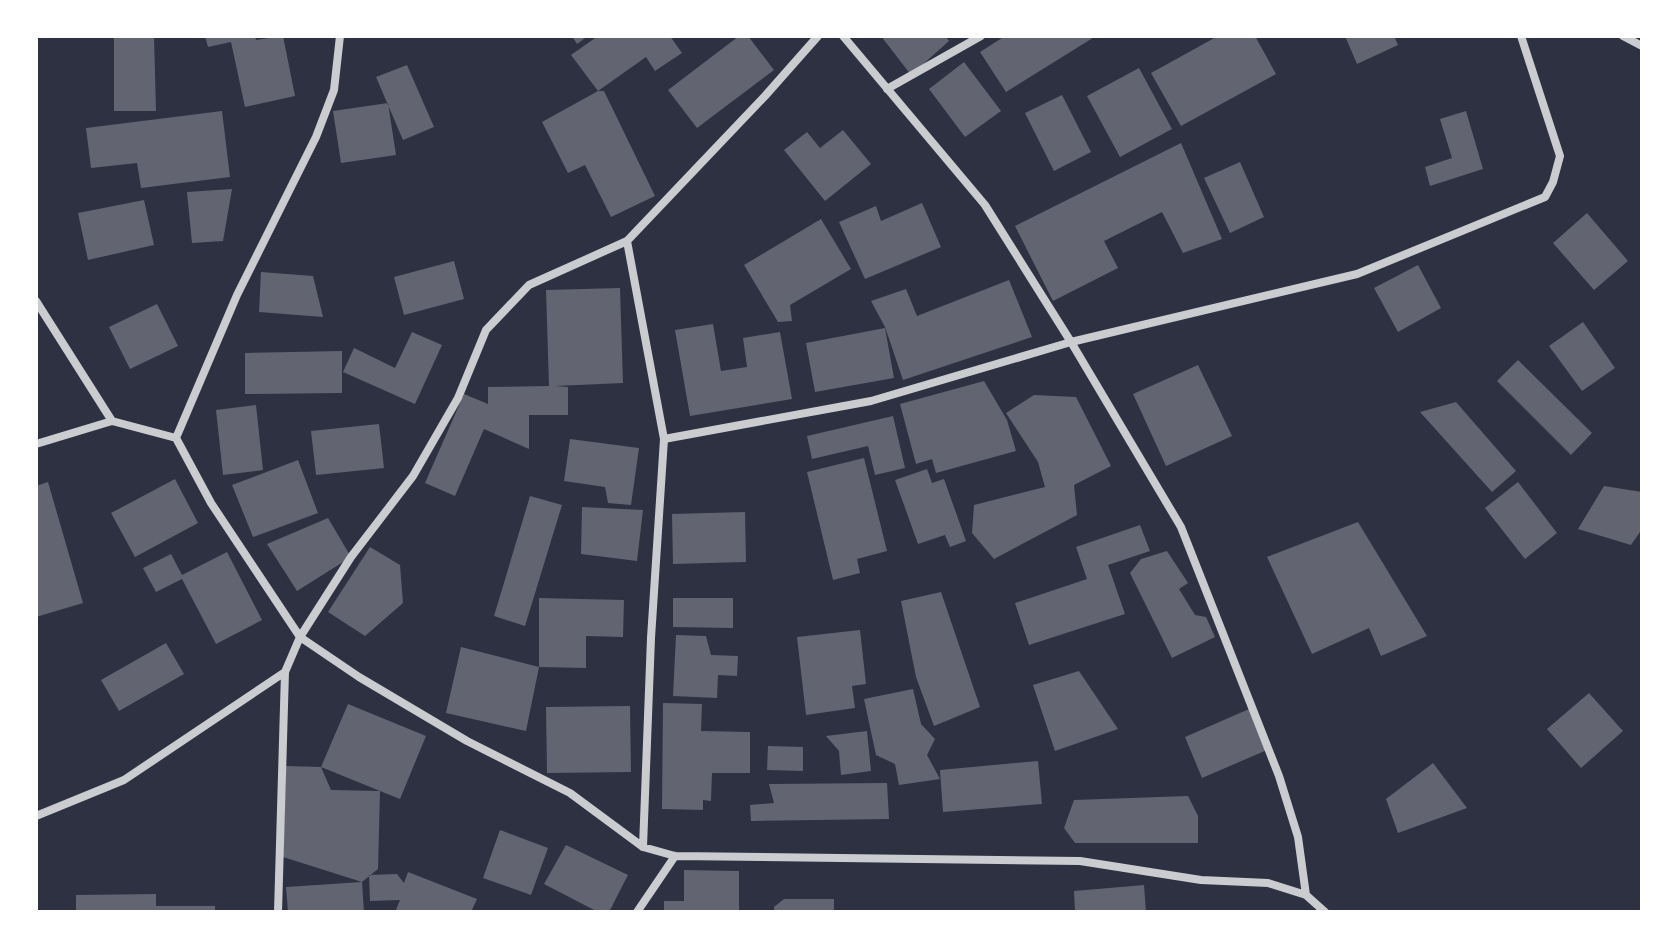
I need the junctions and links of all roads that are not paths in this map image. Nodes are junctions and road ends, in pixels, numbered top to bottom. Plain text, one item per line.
1 (340, 36) edge
2 (818, 36) edge
3 (843, 36) edge
4 (981, 36) edge
5 (1521, 36) edge
6 (1623, 36) edge
7 (1642, 46) edge
8 (887, 89) junction
9 (627, 241) junction
10 (36, 301) edge
11 (1071, 342) junction
12 (112, 421) junction
13 (176, 438) junction
14 (664, 439) junction
15 (36, 444) edge
16 (300, 637) junction
17 (285, 672) junction
18 (36, 816) edge
19 (643, 847) junction
20 (675, 856) junction
21 (1306, 895) junction
22 (278, 912) edge
23 (637, 912) edge
24 (1325, 912) edge

1 - 13 street
2 - 9 street
3 - 8 street
4 - 8 street
5 - 11 street
6 - 7 street
8 - 11 street
9 - 14 street
9 - 16 street
10 - 12 street
11 - 14 street
11 - 21 street
12 - 13 street
12 - 15 street
13 - 16 street
14 - 19 street
16 - 17 street
16 - 19 street
17 - 18 street
17 - 22 street
19 - 20 street
20 - 21 street
20 - 23 street
21 - 24 street

